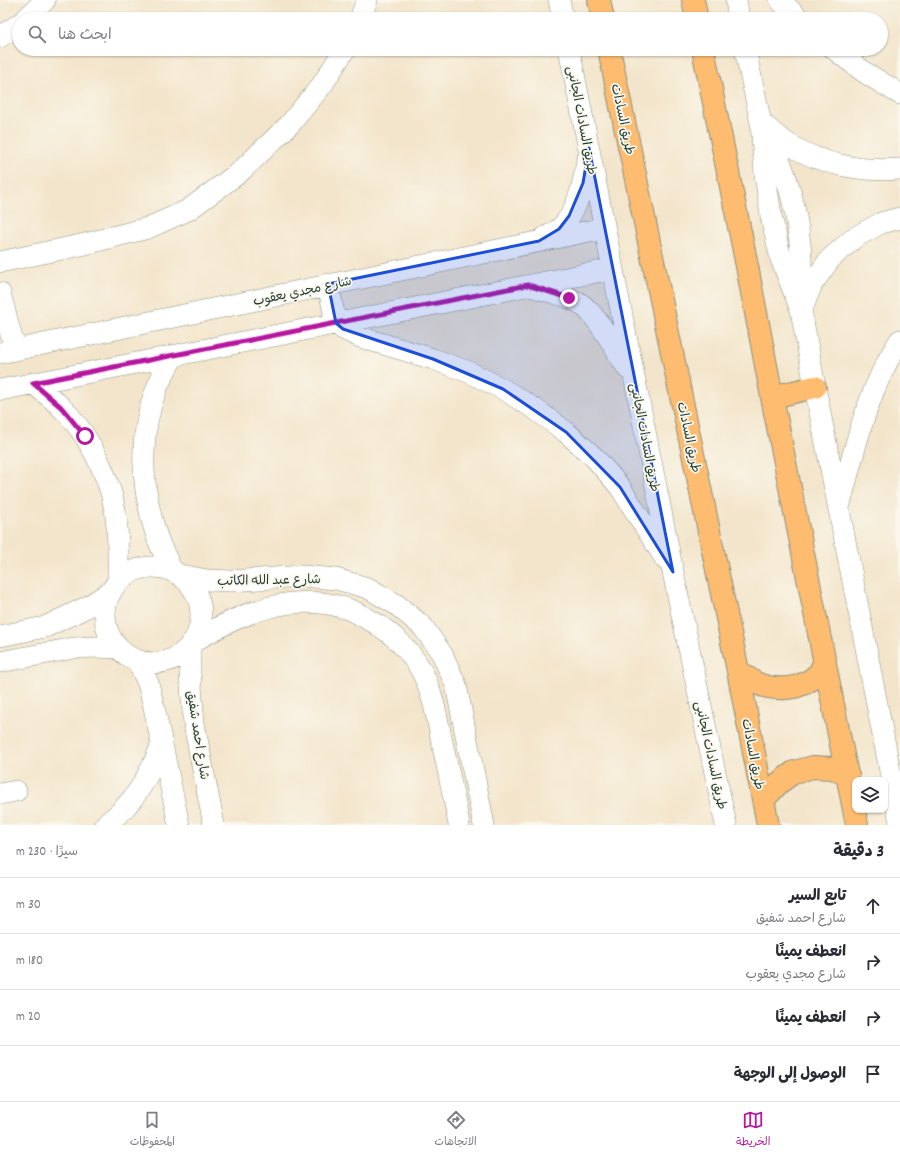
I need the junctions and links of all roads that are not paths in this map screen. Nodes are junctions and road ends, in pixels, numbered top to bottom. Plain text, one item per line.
1 (45, 0) edge
2 (367, 0) edge
3 (559, 0) edge
4 (599, 0) edge
5 (693, 0) edge
6 (736, 0) edge
7 (780, 0) edge
8 (33, 12) edge
9 (363, 12) edge
10 (562, 12) edge
11 (602, 12) edge
12 (695, 12) edge
13 (738, 12) edge
14 (792, 12) edge
15 (12, 29) edge
16 (0, 37) edge
17 (341, 56) edge
18 (570, 56) edge
19 (611, 56) edge
20 (704, 56) edge
21 (747, 56) edge
22 (843, 56) edge
23 (900, 94) edge
24 (761, 123) junction
25 (589, 148) junction
26 (900, 169) edge
27 (900, 218) edge
28 (604, 228) junction
29 (539, 241) junction
30 (0, 262) edge
31 (612, 269) junction
32 (328, 284) junction
33 (528, 285) junction
34 (0, 293) edge
35 (801, 310) junction
36 (336, 323) junction
37 (900, 340) edge
38 (7, 351) edge
39 (174, 355) junction
40 (634, 377) junction
41 (33, 383) junction
42 (815, 388) junction
43 (0, 390) edge
44 (772, 397) junction
45 (839, 510) junction
46 (673, 572) junction
47 (176, 573) junction
48 (255, 579) junction
49 (114, 587) junction
50 (261, 609) junction
51 (61, 620) junction
52 (0, 636) edge
53 (191, 644) junction
54 (118, 648) junction
55 (68, 649) junction
56 (137, 660) junction
57 (825, 661) junction
58 (0, 662) edge
59 (738, 671) junction
60 (162, 744) junction
61 (848, 776) junction
62 (763, 800) junction
63 (900, 822) edge
64 (111, 823) edge
65 (179, 825) edge
66 (214, 825) edge
67 (460, 825) edge
68 (484, 825) edge
69 (726, 825) edge
70 (768, 825) edge
71 (857, 825) edge

1 - 8 street
2 - 9 street
3 - 10 street
4 - 11 main road
5 - 12 main road
6 - 13 street
7 - 14 street
15 - 16 street
17 - 30 street
18 - 25 street, طريق السادات الجانبى
19 - 59 main road, طريق السادات
20 - 44 main road
21 - 24 street
22 - 23 street
24 - 26 street
24 - 35 street
25 - 28 street, طريق السادات الجانبى
25 - 29 street
27 - 35 street
28 - 29 street, شارع مجدي يعقوب
28 - 31 street, طريق السادات الجانبى
29 - 32 street, شارع مجدي يعقوب
31 - 33 street
31 - 40 street, طريق السادات الجانبى
32 - 36 street
32 - 38 street, شارع مجدي يعقوب
33 - 36 street
33 - 40 street
34 - 38 street
35 - 42 street
36 - 39 street
36 - 46 street
37 - 45 street
39 - 41 street
39 - 47 street
40 - 46 street, طريق السادات الجانبى
41 - 43 street
41 - 49 street
42 - 44 main road
42 - 45 street
44 - 57 main road
45 - 63 street
46 - 69 street, طريق السادات الجانبى
47 - 48 street, شارع عبد الله الكاتب
47 - 49 street
47 - 53 street
48 - 50 street
48 - 68 street, شارع عبد الله الكاتب
49 - 51 street
49 - 54 street
50 - 53 street, شارع عبد الله الكاتب
50 - 67 street, شارع عبد الله الكاتب
51 - 52 street
51 - 55 street
53 - 56 street
53 - 66 street, شارع احمد شفيق
54 - 55 street
54 - 56 street
55 - 58 street
56 - 60 street
57 - 59 main road
57 - 61 main road
59 - 62 main road, طريق السادات
60 - 64 street
60 - 65 street
61 - 62 main road
61 - 71 main road
62 - 70 main road, طريق السادات

